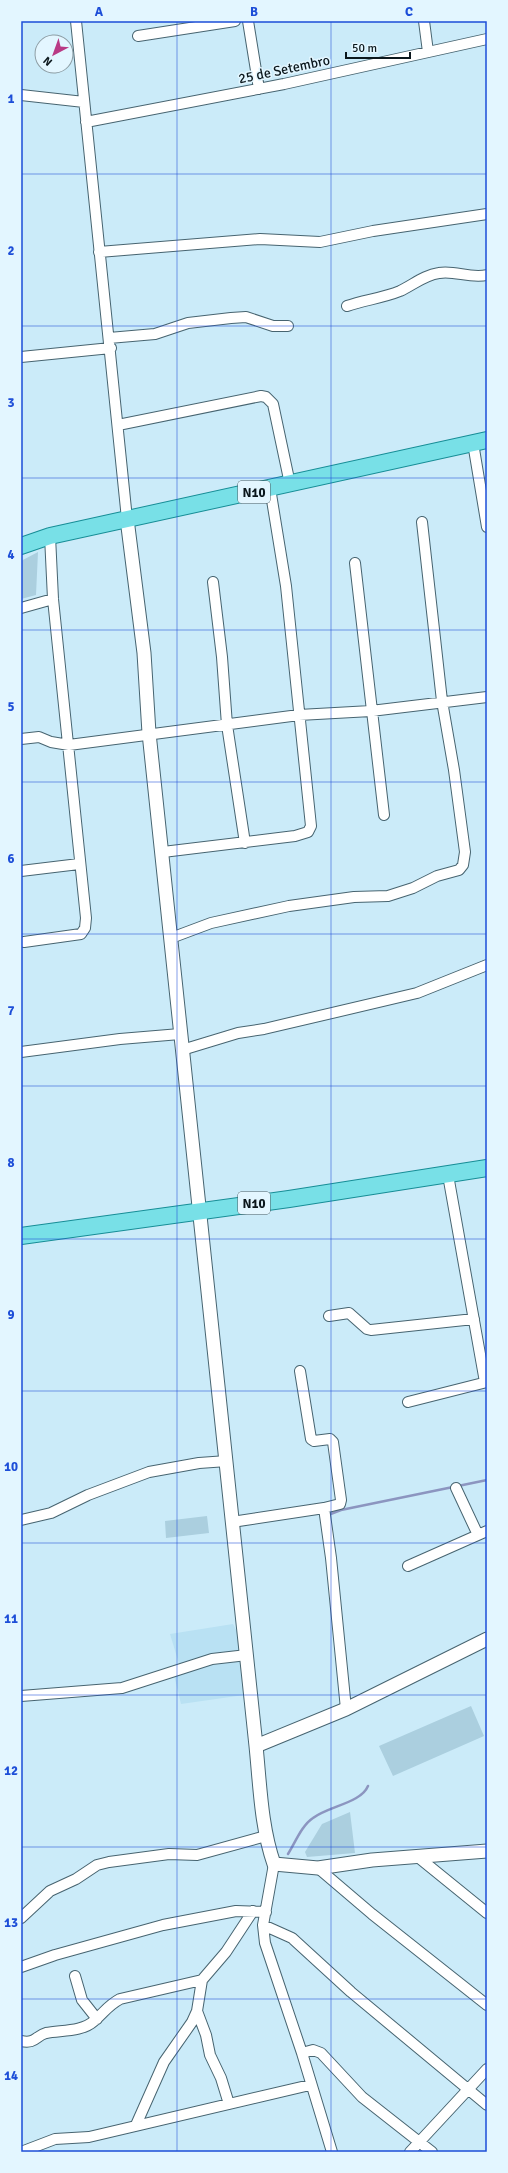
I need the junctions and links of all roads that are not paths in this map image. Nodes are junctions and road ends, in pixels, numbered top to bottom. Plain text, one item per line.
1 (76, 21) edge
2 (235, 21) edge
3 (248, 21) edge
4 (424, 21) edge
5 (138, 36) dead end
6 (487, 39) edge
7 (428, 52) junction
8 (258, 89) junction
9 (21, 95) edge
10 (84, 102) junction
11 (86, 122) junction
12 (487, 214) edge
13 (99, 252) junction
14 (487, 275) edge
15 (347, 306) dead end
16 (288, 326) dead end
17 (110, 343) junction
18 (21, 357) edge
19 (118, 425) junction
20 (480, 442) edge
21 (290, 484) junction
22 (270, 488) junction
23 (127, 519) junction
24 (422, 522) dead end
25 (487, 527) edge
26 (50, 536) junction
27 (21, 546) edge
28 (355, 563) dead end
29 (214, 582) dead end
30 (53, 599) junction
31 (21, 608) edge
32 (487, 697) edge
33 (442, 701) junction
34 (371, 711) junction
35 (299, 715) junction
36 (227, 725) junction
37 (149, 733) junction
38 (21, 740) edge
39 (69, 745) junction
40 (384, 814) dead end
41 (245, 843) junction
42 (163, 852) junction
43 (79, 864) junction
44 (21, 871) edge
45 (171, 938) junction
46 (24, 942) dead end
47 (487, 965) edge
48 (180, 1034) junction
49 (182, 1050) junction
50 (21, 1052) edge
51 (487, 1168) edge
52 (448, 1175) junction
53 (200, 1210) junction
54 (21, 1236) edge
55 (330, 1316) dead end
56 (474, 1319) junction
57 (300, 1371) dead end
58 (486, 1382) edge
59 (408, 1402) dead end
60 (227, 1461) junction
61 (456, 1488) dead end
62 (324, 1508) junction
63 (21, 1520) edge
64 (232, 1522) junction
65 (482, 1533) edge
66 (408, 1566) dead end
67 (487, 1639) edge
68 (247, 1654) junction
69 (21, 1696) edge
70 (346, 1709) junction
71 (256, 1746) junction
72 (266, 1836) junction
73 (487, 1851) edge
74 (418, 1857) junction
75 (274, 1864) junction
76 (318, 1868) junction
77 (253, 1911) junction
78 (266, 1912) junction
79 (487, 1913) edge
80 (21, 1918) edge
81 (266, 1927) junction
82 (21, 1967) edge
83 (75, 1976) dead end
84 (202, 1980) junction
85 (487, 2005) edge
86 (197, 2011) junction
87 (97, 2018) junction
88 (21, 2041) edge
89 (307, 2051) junction
90 (487, 2069) edge
91 (310, 2085) junction
92 (469, 2089) junction
93 (229, 2104) junction
94 (487, 2105) edge
95 (136, 2125) junction
96 (419, 2142) junction
97 (21, 2152) edge
98 (332, 2152) edge
99 (410, 2152) edge
100 (432, 2152) edge

1 - 10 street
2 - 5 street
3 - 8 street
4 - 7 street
6 - 7 street, 25 de Setembro
7 - 8 street, 25 de Setembro
8 - 11 street, 25 de Setembro
9 - 10 street
10 - 11 street
11 - 13 street
12 - 13 street
13 - 17 street
14 - 15 street
16 - 17 street
17 - 18 street
17 - 19 street
19 - 21 street
19 - 23 street
20 - 21 main road, N10
20 - 25 street
21 - 22 main road, N10
22 - 23 main road, N10
22 - 35 street
23 - 26 main road, N10
23 - 37 street
24 - 33 street
26 - 27 main road, N10
26 - 30 street
28 - 34 street
29 - 36 street
30 - 31 street
30 - 39 street
32 - 33 street
33 - 34 street
33 - 45 street
34 - 35 street
34 - 40 street
35 - 36 street
35 - 41 street
36 - 37 street
36 - 41 street
37 - 39 street
37 - 42 street
38 - 39 street
39 - 43 street
41 - 42 street
42 - 45 street
43 - 44 street
43 - 46 street
45 - 48 street
47 - 49 street
48 - 49 street
48 - 50 street
49 - 53 street
51 - 52 main road, N10
52 - 53 main road, N10
52 - 56 street
53 - 54 main road, N10
53 - 60 street
55 - 56 street
56 - 58 street
57 - 62 street
58 - 59 street
60 - 63 street
60 - 64 street
61 - 65 street
62 - 64 street
62 - 70 street
64 - 68 street
65 - 66 street
67 - 70 street
68 - 69 street
68 - 71 street
70 - 71 street
71 - 72 street
72 - 75 street
72 - 80 street
73 - 74 street
74 - 76 street
74 - 79 street
75 - 76 street
75 - 78 street
76 - 85 street
77 - 78 street
77 - 82 street
77 - 84 street
78 - 81 street
81 - 89 street
81 - 92 street
83 - 87 street
84 - 86 street
84 - 87 street
86 - 93 street
86 - 95 street
87 - 88 street
89 - 91 street
89 - 96 street
90 - 92 street
91 - 93 street
91 - 98 street
92 - 94 street
92 - 96 street
93 - 95 street
95 - 97 street
96 - 99 street
96 - 100 street

